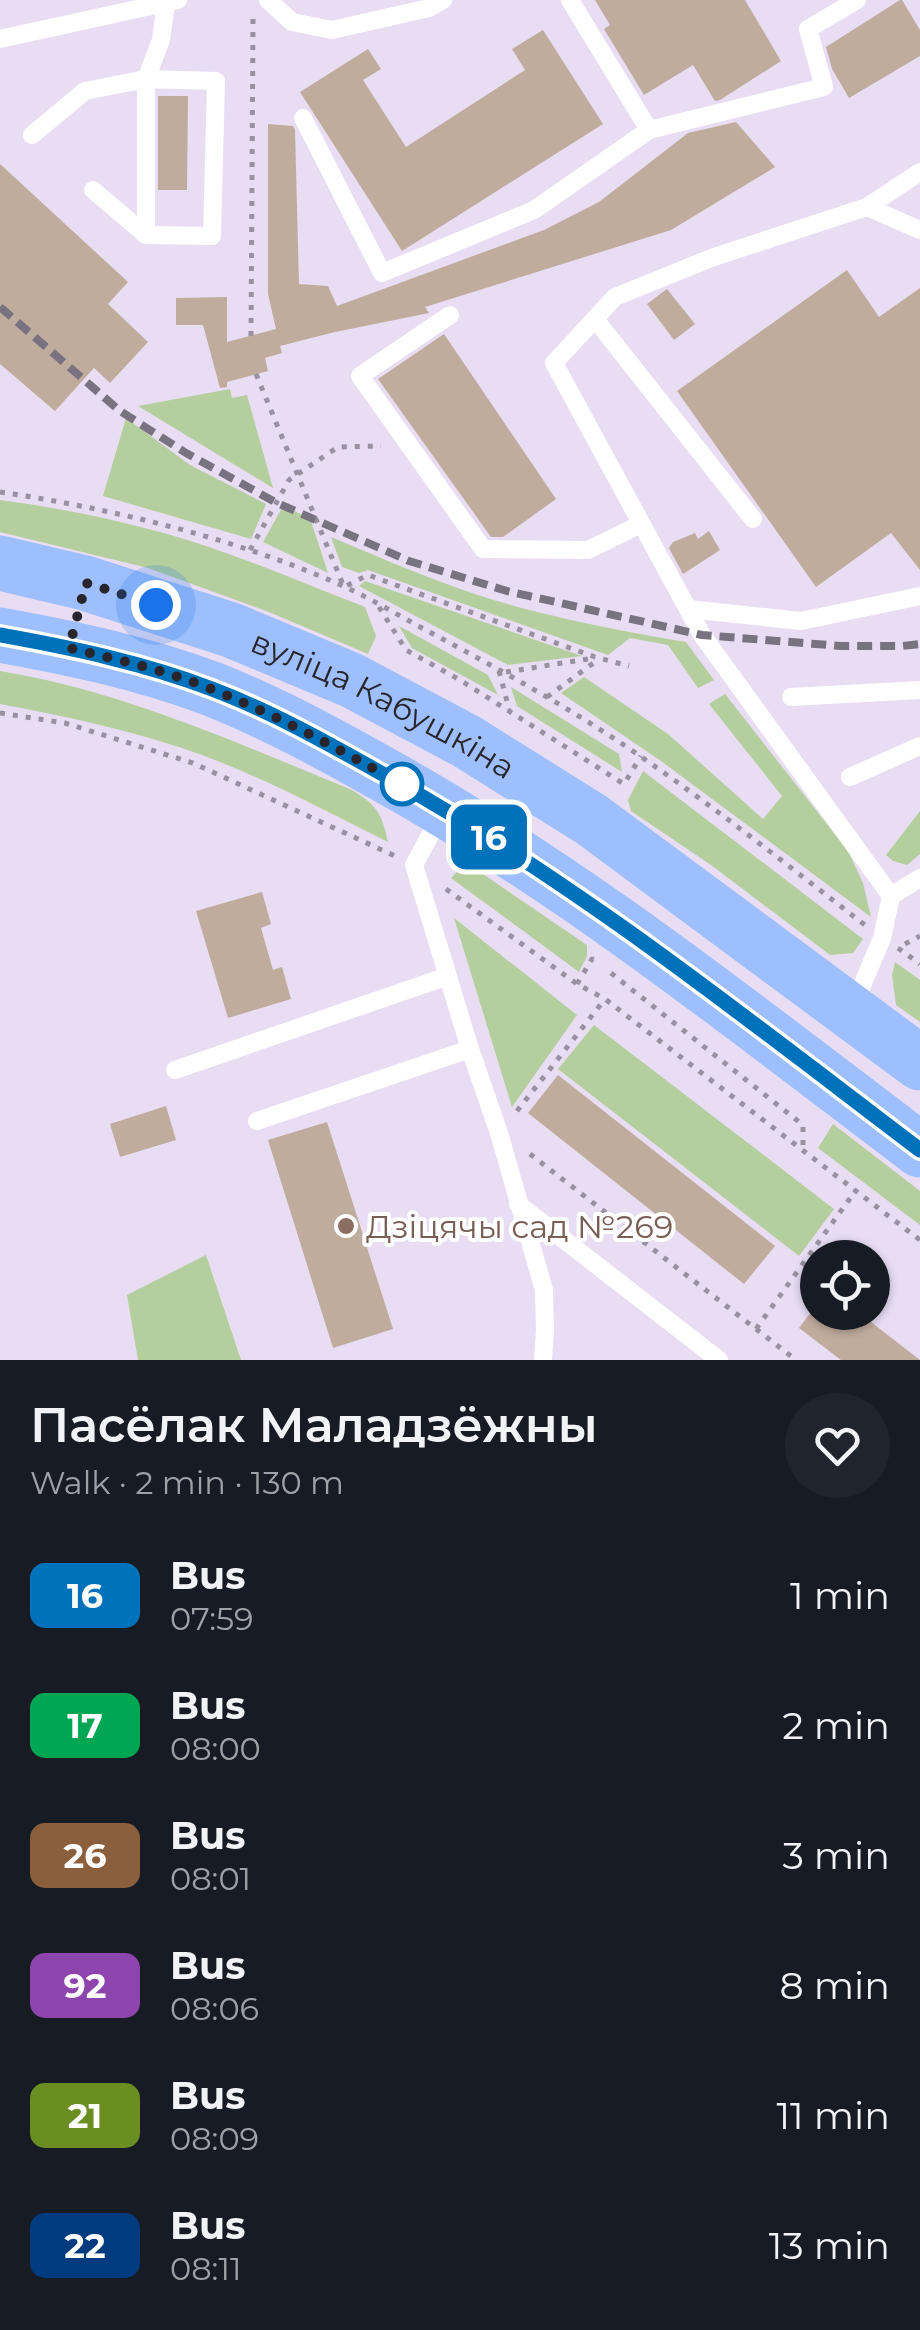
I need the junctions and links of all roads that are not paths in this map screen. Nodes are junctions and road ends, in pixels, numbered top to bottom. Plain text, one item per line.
1 (268, 0) edge
2 (443, 0) edge
3 (570, 0) edge
4 (857, 0) edge
5 (172, 1) edge
6 (0, 39) edge
7 (146, 79) junction
8 (303, 118) dead end
9 (648, 130) junction
10 (32, 135) dead end
11 (920, 172) edge
12 (93, 190) dead end
13 (868, 207) junction
14 (920, 230) edge
15 (146, 235) junction
16 (450, 315) dead end
17 (595, 319) junction
18 (753, 518) dead end
19 (641, 524) junction
20 (0, 564) edge
21 (86, 583) junction
22 (920, 596) edge
23 (688, 609) junction
24 (0, 635) edge
25 (69, 648) junction
26 (920, 690) edge
27 (791, 697) dead end
28 (920, 746) edge
29 (850, 777) dead end
30 (444, 808) junction
31 (920, 878) edge
32 (891, 896) junction
33 (448, 976) junction
34 (851, 1012) junction
35 (470, 1049) junction
36 (920, 1063) edge
37 (175, 1070) dead end
38 (257, 1121) dead end
39 (920, 1150) edge
40 (518, 1204) junction
41 (543, 1360) edge
42 (718, 1360) edge

1 - 2 lane
3 - 9 lane
4 - 9 lane
5 - 6 lane
5 - 7 lane
7 - 10 lane
7 - 15 lane
7 - 15 lane
8 - 9 lane
11 - 13 lane
12 - 15 lane
13 - 14 lane
13 - 17 lane
16 - 19 lane
17 - 18 lane
17 - 19 lane
19 - 23 lane
20 - 21 main road, вуліца Кабушкіна
21 - 25 main road
21 - 34 main road, вуліца Кабушкіна
22 - 23 lane
23 - 32 lane
24 - 25 main road, вуліца Кабушкіна
25 - 30 main road, вуліца Кабушкіна
26 - 27 lane
28 - 29 lane
30 - 33 lane
30 - 39 main road, вуліца Кабушкіна
31 - 32 lane
32 - 34 lane
33 - 35 lane
33 - 37 lane
34 - 36 main road, вуліца Кабушкіна
35 - 38 lane
35 - 40 lane
40 - 41 lane
40 - 42 lane

